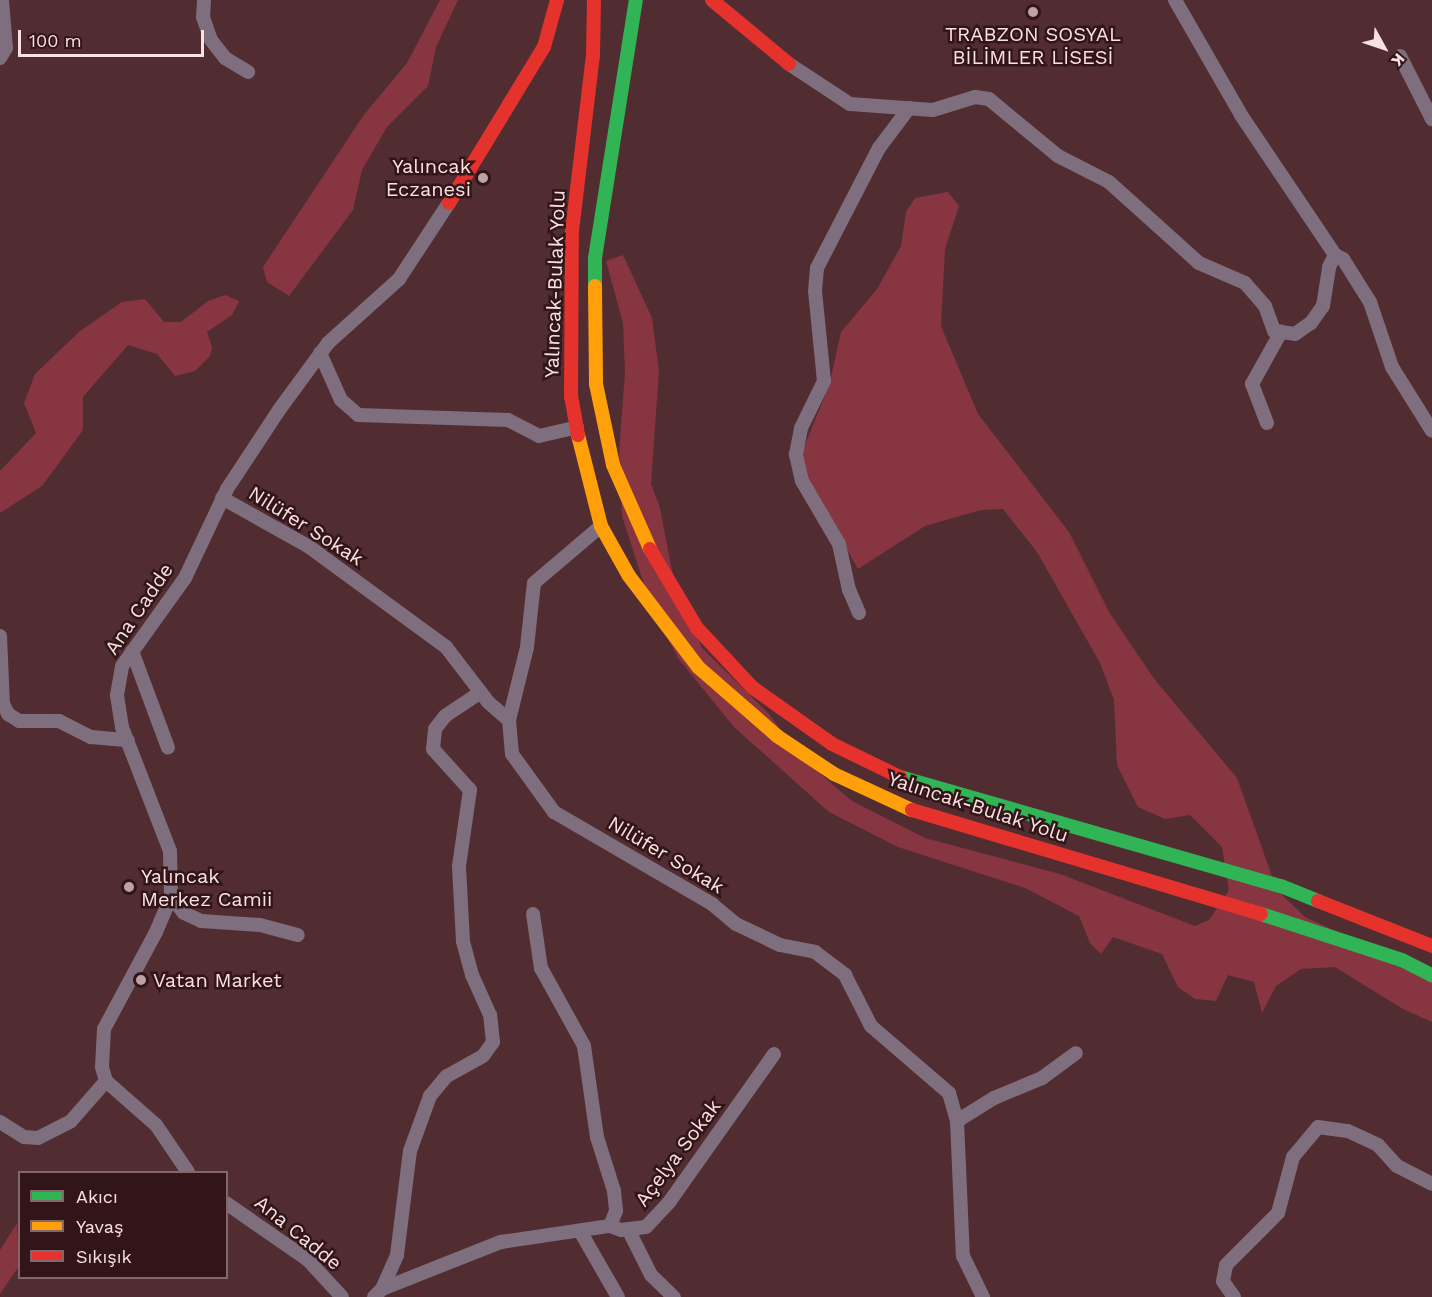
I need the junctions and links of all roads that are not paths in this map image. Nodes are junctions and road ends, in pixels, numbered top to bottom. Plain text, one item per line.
1 (2, 0) edge
2 (204, 0) edge
3 (557, 0) edge
4 (594, 0) edge
5 (636, 0) edge
6 (712, 0) edge
7 (1174, 0) edge
8 (1400, 56) dead end
9 (0, 58) edge
10 (789, 64) joint
11 (248, 72) dead end
12 (909, 108) junction
13 (1432, 119) edge
14 (449, 203) joint
15 (1335, 255) junction
16 (1281, 332) junction
17 (320, 353) junction
18 (1267, 423) dead end
19 (577, 427) junction
20 (1432, 430) edge
21 (222, 498) junction
22 (601, 526) junction
23 (859, 613) dead end
24 (0, 636) edge
25 (132, 651) junction
26 (481, 692) junction
27 (509, 720) junction
28 (128, 740) junction
29 (168, 748) dead end
30 (171, 896) junction
31 (532, 914) dead end
32 (298, 935) dead end
33 (1432, 946) edge
34 (1432, 975) edge
35 (1076, 1053) dead end
36 (774, 1054) dead end
37 (106, 1081) junction
38 (957, 1121) junction
39 (0, 1122) edge
40 (187, 1171) edge
41 (1432, 1184) edge
42 (228, 1204) edge
43 (610, 1227) junction
44 (628, 1229) junction
45 (580, 1231) junction
46 (378, 1293) edge
47 (342, 1297) edge
48 (618, 1297) edge
49 (674, 1297) edge
50 (983, 1297) edge
51 (1234, 1297) edge

1 - 9 street
2 - 11 street
3 - 14 main road
4 - 19 main road, Yalıncak-Bulak Yolu
5 - 33 main road, Yalıncak-Bulak Yolu
6 - 10 main road
7 - 15 street
8 - 13 street
10 - 12 street
12 - 16 street
12 - 23 street
14 - 17 street, Ana Cadde
15 - 16 street
15 - 20 street
16 - 18 street
17 - 19 street
17 - 21 street, Ana Cadde
19 - 22 main road, Yalıncak-Bulak Yolu
21 - 25 street, Ana Cadde
21 - 26 street, Nilüfer Sokak
22 - 27 street
22 - 34 main road, Yalıncak-Bulak Yolu
24 - 28 street
25 - 28 street, Ana Cadde
25 - 29 street
26 - 27 street, Nilüfer Sokak
26 - 46 street
27 - 38 street, Nilüfer Sokak
28 - 30 street, Ana Cadde
30 - 32 street
30 - 37 street, Ana Cadde
31 - 43 street
35 - 38 street
36 - 44 street, Açelya Sokak
37 - 39 street
37 - 40 street
38 - 50 street, Nilüfer Sokak
41 - 51 street
42 - 47 street, Ana Cadde
43 - 44 street, Açelya Sokak
43 - 45 street, Açelya Sokak
44 - 49 street
45 - 46 street, Açelya Sokak
45 - 48 street

